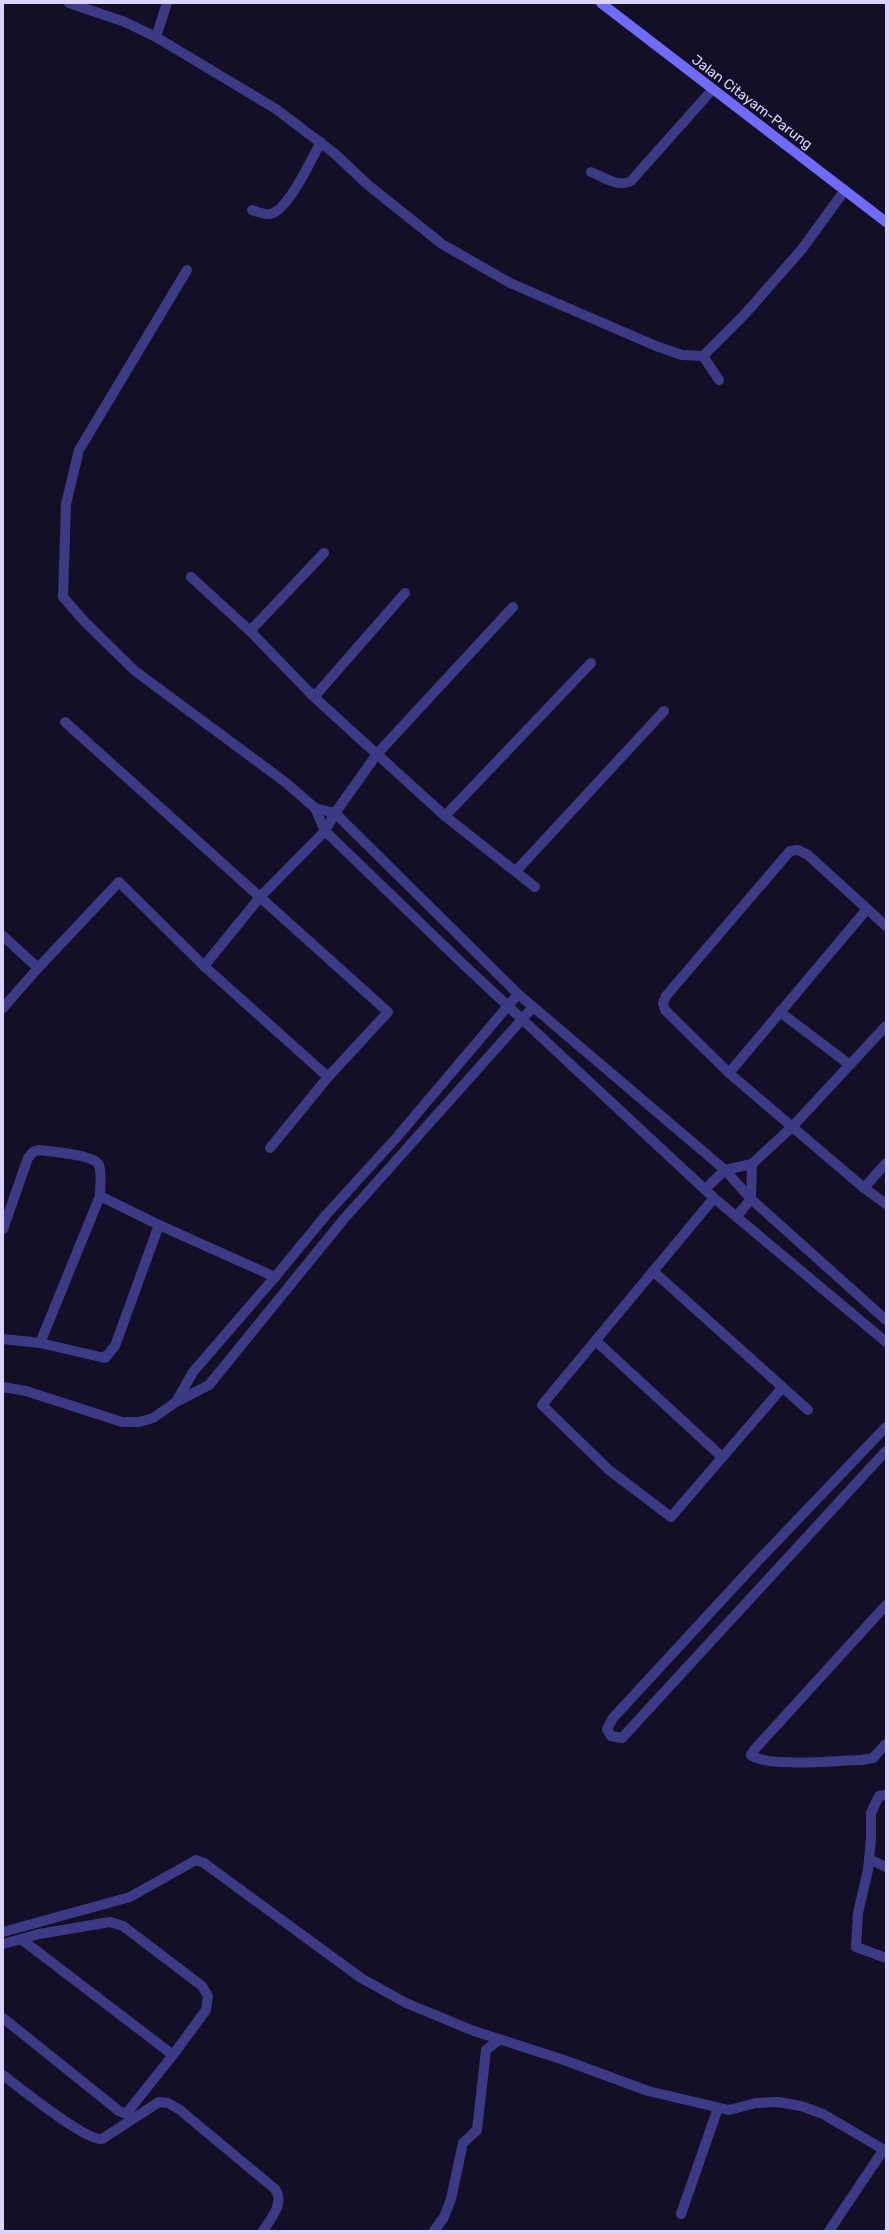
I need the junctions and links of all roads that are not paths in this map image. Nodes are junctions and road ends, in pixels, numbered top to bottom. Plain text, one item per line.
1 (69, 3) edge
2 (167, 3) edge
3 (601, 3) edge
4 (156, 38) junction
5 (712, 90) junction
6 (321, 142) junction
7 (591, 172) dead end
8 (845, 190) junction
9 (252, 210) dead end
10 (886, 222) edge
11 (187, 270) dead end
12 (704, 356) junction
13 (719, 380) dead end
14 (324, 553) dead end
15 (191, 577) dead end
16 (405, 593) dead end
17 (513, 607) dead end
18 (250, 631) junction
19 (591, 663) dead end
20 (314, 697) junction
21 (664, 711) dead end
22 (65, 722) dead end
23 (377, 754) junction
24 (315, 808) junction
25 (335, 813) junction
26 (445, 816) junction
27 (324, 831) junction
28 (516, 871) junction
29 (535, 887) dead end
30 (261, 896) junction
31 (867, 910) junction
32 (886, 926) edge
33 (3, 936) edge
34 (204, 966) junction
35 (38, 968) junction
36 (518, 994) junction
37 (509, 1007) junction
38 (533, 1007) junction
39 (3, 1008) edge
40 (780, 1012) junction
41 (521, 1019) junction
42 (886, 1026) edge
43 (850, 1065) junction
44 (729, 1073) junction
45 (328, 1077) junction
46 (792, 1127) junction
47 (270, 1148) dead end
48 (886, 1163) edge
49 (752, 1164) junction
50 (724, 1170) junction
51 (864, 1188) junction
52 (705, 1189) junction
53 (100, 1196) junction
54 (714, 1198) junction
55 (751, 1199) junction
56 (886, 1204) edge
57 (737, 1216) junction
58 (159, 1225) junction
59 (3, 1229) edge
60 (653, 1271) junction
61 (275, 1277) junction
62 (886, 1320) edge
63 (3, 1339) edge
64 (596, 1341) junction
65 (886, 1342) edge
66 (40, 1343) junction
67 (3, 1387) edge
68 (782, 1388) junction
69 (176, 1402) junction
70 (808, 1410) dead end
71 (886, 1427) edge
72 (886, 1451) edge
73 (722, 1457) junction
74 (886, 1605) edge
75 (886, 1744) edge
76 (886, 1796) edge
77 (869, 1858) junction
78 (886, 1867) edge
79 (3, 1932) edge
80 (21, 1939) junction
81 (3, 1944) edge
82 (886, 1958) edge
83 (3, 2018) edge
84 (499, 2040) junction
85 (173, 2056) junction
86 (3, 2075) edge
87 (718, 2108) junction
88 (885, 2150) edge
89 (681, 2214) dead end
90 (263, 2231) edge
91 (434, 2231) edge
92 (829, 2231) edge

1 - 4 street
2 - 4 street
3 - 5 main road, Jalan Citayam-Parung
4 - 6 street
5 - 7 street
5 - 8 main road, Jalan Citayam-Parung
6 - 9 street
6 - 12 street
8 - 10 main road, Jalan Citayam-Parung
8 - 12 street
11 - 24 street
12 - 13 street
14 - 18 street
15 - 18 street
16 - 20 street
17 - 23 street
18 - 20 street
19 - 26 street
20 - 23 street
21 - 28 street
22 - 30 street
23 - 25 street
23 - 26 street
24 - 25 street
24 - 27 street
25 - 27 street
25 - 36 street
26 - 28 street
27 - 30 street
27 - 37 street
28 - 29 street
30 - 34 street
30 - 45 street
31 - 32 street
31 - 40 street
31 - 44 street
33 - 35 street
34 - 35 street
34 - 45 street
35 - 39 street
36 - 37 street
36 - 38 street
37 - 41 street
37 - 61 street
38 - 41 street
38 - 50 street
40 - 43 street
40 - 44 street
41 - 52 street
41 - 69 street
42 - 43 street
43 - 46 street
44 - 46 street
45 - 47 street
46 - 49 street
46 - 51 street
48 - 51 street
49 - 50 street
49 - 55 street
50 - 52 street
50 - 55 street
51 - 56 street
52 - 54 street
53 - 58 street
53 - 59 street
53 - 66 street
54 - 57 street
54 - 60 street
55 - 57 street
55 - 62 street
57 - 65 street
58 - 61 street
58 - 66 street
60 - 64 street
60 - 68 street
61 - 69 street
63 - 66 street
64 - 73 street
64 - 73 street
67 - 69 street
68 - 70 street
68 - 73 street
71 - 72 street
74 - 75 street
76 - 77 street
77 - 78 street
77 - 82 street
79 - 84 street
80 - 81 street
80 - 85 street
80 - 85 street
83 - 85 street
84 - 87 street
84 - 91 street
86 - 90 street
87 - 88 street
87 - 89 street
88 - 92 street

